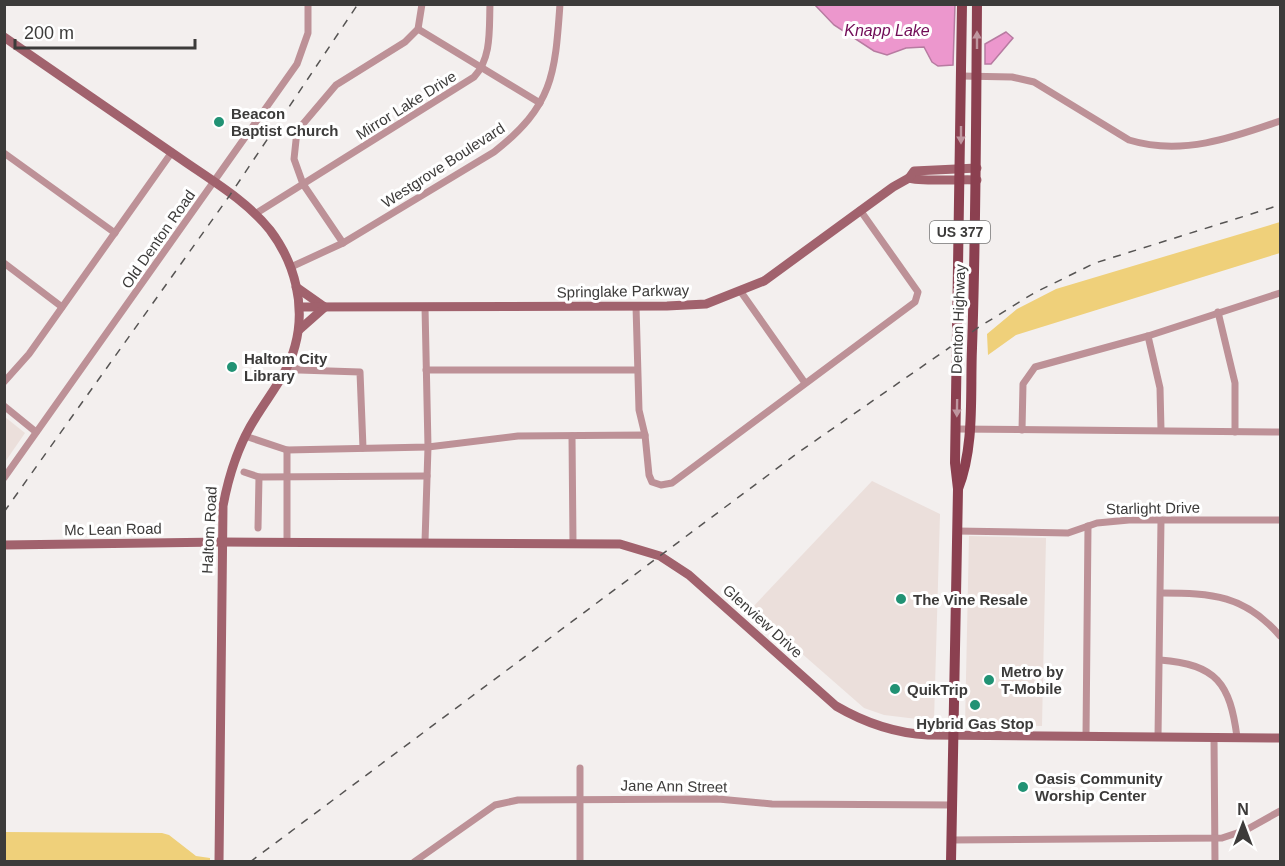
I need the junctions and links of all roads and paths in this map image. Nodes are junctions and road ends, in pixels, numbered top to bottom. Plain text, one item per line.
1 (308, 4) edge
2 (422, 4) edge
3 (490, 4) edge
4 (560, 4) edge
5 (962, 4) edge
6 (977, 4) edge
7 (418, 29) junction
8 (4, 37) edge
9 (482, 69) junction
10 (977, 75) junction
11 (962, 76) junction
12 (540, 103) junction
13 (1281, 121) edge
14 (172, 152) junction
15 (4, 153) edge
16 (961, 173) junction
17 (977, 174) junction
18 (214, 183) junction
19 (303, 184) junction
20 (860, 210) junction
21 (255, 214) junction
22 (115, 233) junction
23 (344, 243) junction
24 (4, 263) edge
25 (291, 267) junction
26 (296, 287) junction
27 (741, 292) junction
28 (1281, 293) edge
29 (636, 306) junction
30 (62, 307) junction
31 (300, 307) junction
32 (325, 307) junction
33 (424, 307) junction
34 (1218, 312) junction
35 (299, 330) junction
36 (1148, 336) junction
37 (289, 365) junction
38 (426, 370) junction
39 (637, 370) junction
40 (4, 382) edge
41 (805, 383) junction
42 (4, 406) edge
43 (956, 429) junction
44 (969, 430) junction
45 (1023, 430) junction
46 (1161, 430) junction
47 (36, 432) junction
48 (1235, 432) junction
49 (1281, 432) edge
50 (645, 435) junction
51 (245, 436) junction
52 (572, 436) junction
53 (428, 447) junction
54 (363, 448) junction
55 (287, 450) junction
56 (244, 472) dead end
57 (427, 476) junction
58 (259, 477) junction
59 (287, 477) junction
60 (4, 478) edge
61 (958, 489) junction
62 (1161, 520) junction
63 (1281, 520) edge
64 (1088, 526) junction
65 (258, 528) dead end
66 (957, 531) junction
67 (222, 542) junction
68 (288, 542) junction
69 (425, 542) junction
70 (573, 542) junction
71 (4, 545) edge
72 (1161, 593) junction
73 (1281, 636) edge
74 (1160, 660) junction
75 (953, 735) junction
76 (1086, 736) junction
77 (1158, 737) junction
78 (1214, 737) junction
79 (1237, 737) junction
80 (1281, 738) edge
81 (580, 768) dead end
82 (581, 798) junction
83 (952, 805) junction
84 (1281, 811) edge
85 (1215, 838) junction
86 (951, 840) junction
87 (219, 861) edge
88 (414, 861) edge
89 (580, 861) edge
90 (951, 861) edge
91 (1215, 861) edge

1 - 18 street, Old Denton Road
2 - 7 street
3 - 9 street
4 - 12 street, Westgrove Boulevard
5 - 11 main road, Denton Highway / US 377
10 -> 6 main road, Denton Highway / US 377
7 - 9 street
7 - 19 street
8 - 14 main road, Haltom Road
9 - 12 street
9 - 19 street, Mirror Lake Drive
10 - 11 street
10 - 13 street
10 - 17 main road, Denton Highway / US 377
11 -> 16 main road, Denton Highway / US 377
12 - 23 street, Westgrove Boulevard
14 - 18 main road, Haltom Road
14 - 22 street
15 - 22 street
16 - 17 main road, Springlake Parkway
16 - 20 main road, Springlake Parkway
16 -> 43 main road, Denton Highway / US 377
17 - 44 main road, Denton Highway / US 377
18 - 21 main road, Haltom Road
18 - 47 street, Old Denton Road
19 - 21 street, Mirror Lake Drive
19 - 23 street
20 - 27 main road, Springlake Parkway
20 - 41 street
21 - 25 main road, Haltom Road
22 - 30 street
23 - 25 street, Westgrove Boulevard
24 - 30 street
25 - 26 main road, Haltom Road
26 - 31 main road, Haltom Road
26 - 32 main road
27 - 29 main road, Springlake Parkway
27 - 41 street
28 - 34 street
29 - 33 main road, Springlake Parkway
29 - 39 street
30 - 40 street
31 - 32 main road, Springlake Parkway
31 - 35 main road, Haltom Road
32 - 33 main road, Springlake Parkway
32 - 35 main road
33 - 38 street
34 - 36 street
34 - 48 street
35 - 37 main road, Haltom Road
36 - 45 street
36 - 46 street
37 - 51 main road, Haltom Road
37 - 54 street
38 - 39 street
38 - 53 street
39 - 50 street
41 - 50 street
42 - 47 street
43 - 44 street
43 - 61 main road, Denton Highway / US 377
44 - 45 street
44 - 61 main road, Denton Highway / US 377
45 - 46 street
46 - 48 street
47 - 60 street, Old Denton Road
48 - 49 street
50 - 52 street
51 - 55 street
51 - 67 main road, Haltom Road
52 - 53 street
52 - 70 street
53 - 54 street
53 - 57 street
54 - 55 street
55 - 59 street
56 - 58 street
57 - 59 street
57 - 69 street
58 - 59 street
58 - 65 street
59 - 68 street
61 - 66 main road, Denton Highway / US 377
62 - 63 street, Starlight Drive
62 - 64 street, Starlight Drive
62 - 72 street
64 - 66 street, Starlight Drive
64 - 76 street
66 - 75 main road, Denton Highway / US 377
67 - 68 main road, Glenview Drive
67 - 71 main road, Mc Lean Road
67 - 87 main road, Haltom Road
68 - 69 main road, Glenview Drive
69 - 70 main road, Glenview Drive
70 - 75 main road, Glenview Drive
72 - 73 street
72 - 74 street
74 - 77 street
74 - 79 street
75 - 76 main road, Glenview Drive
75 - 83 main road, Denton Highway / US 377
76 - 77 main road, Glenview Drive
77 - 78 main road, Glenview Drive
78 - 79 main road, Glenview Drive
78 - 85 street
79 - 80 main road, Glenview Drive
81 - 82 street
82 - 83 street, Jane Ann Street
82 - 88 street, Jane Ann Street
82 - 89 street
83 - 86 main road, Denton Highway / US 377
84 - 85 street
85 - 86 street
85 - 91 street
86 - 90 main road, Denton Highway / US 377

